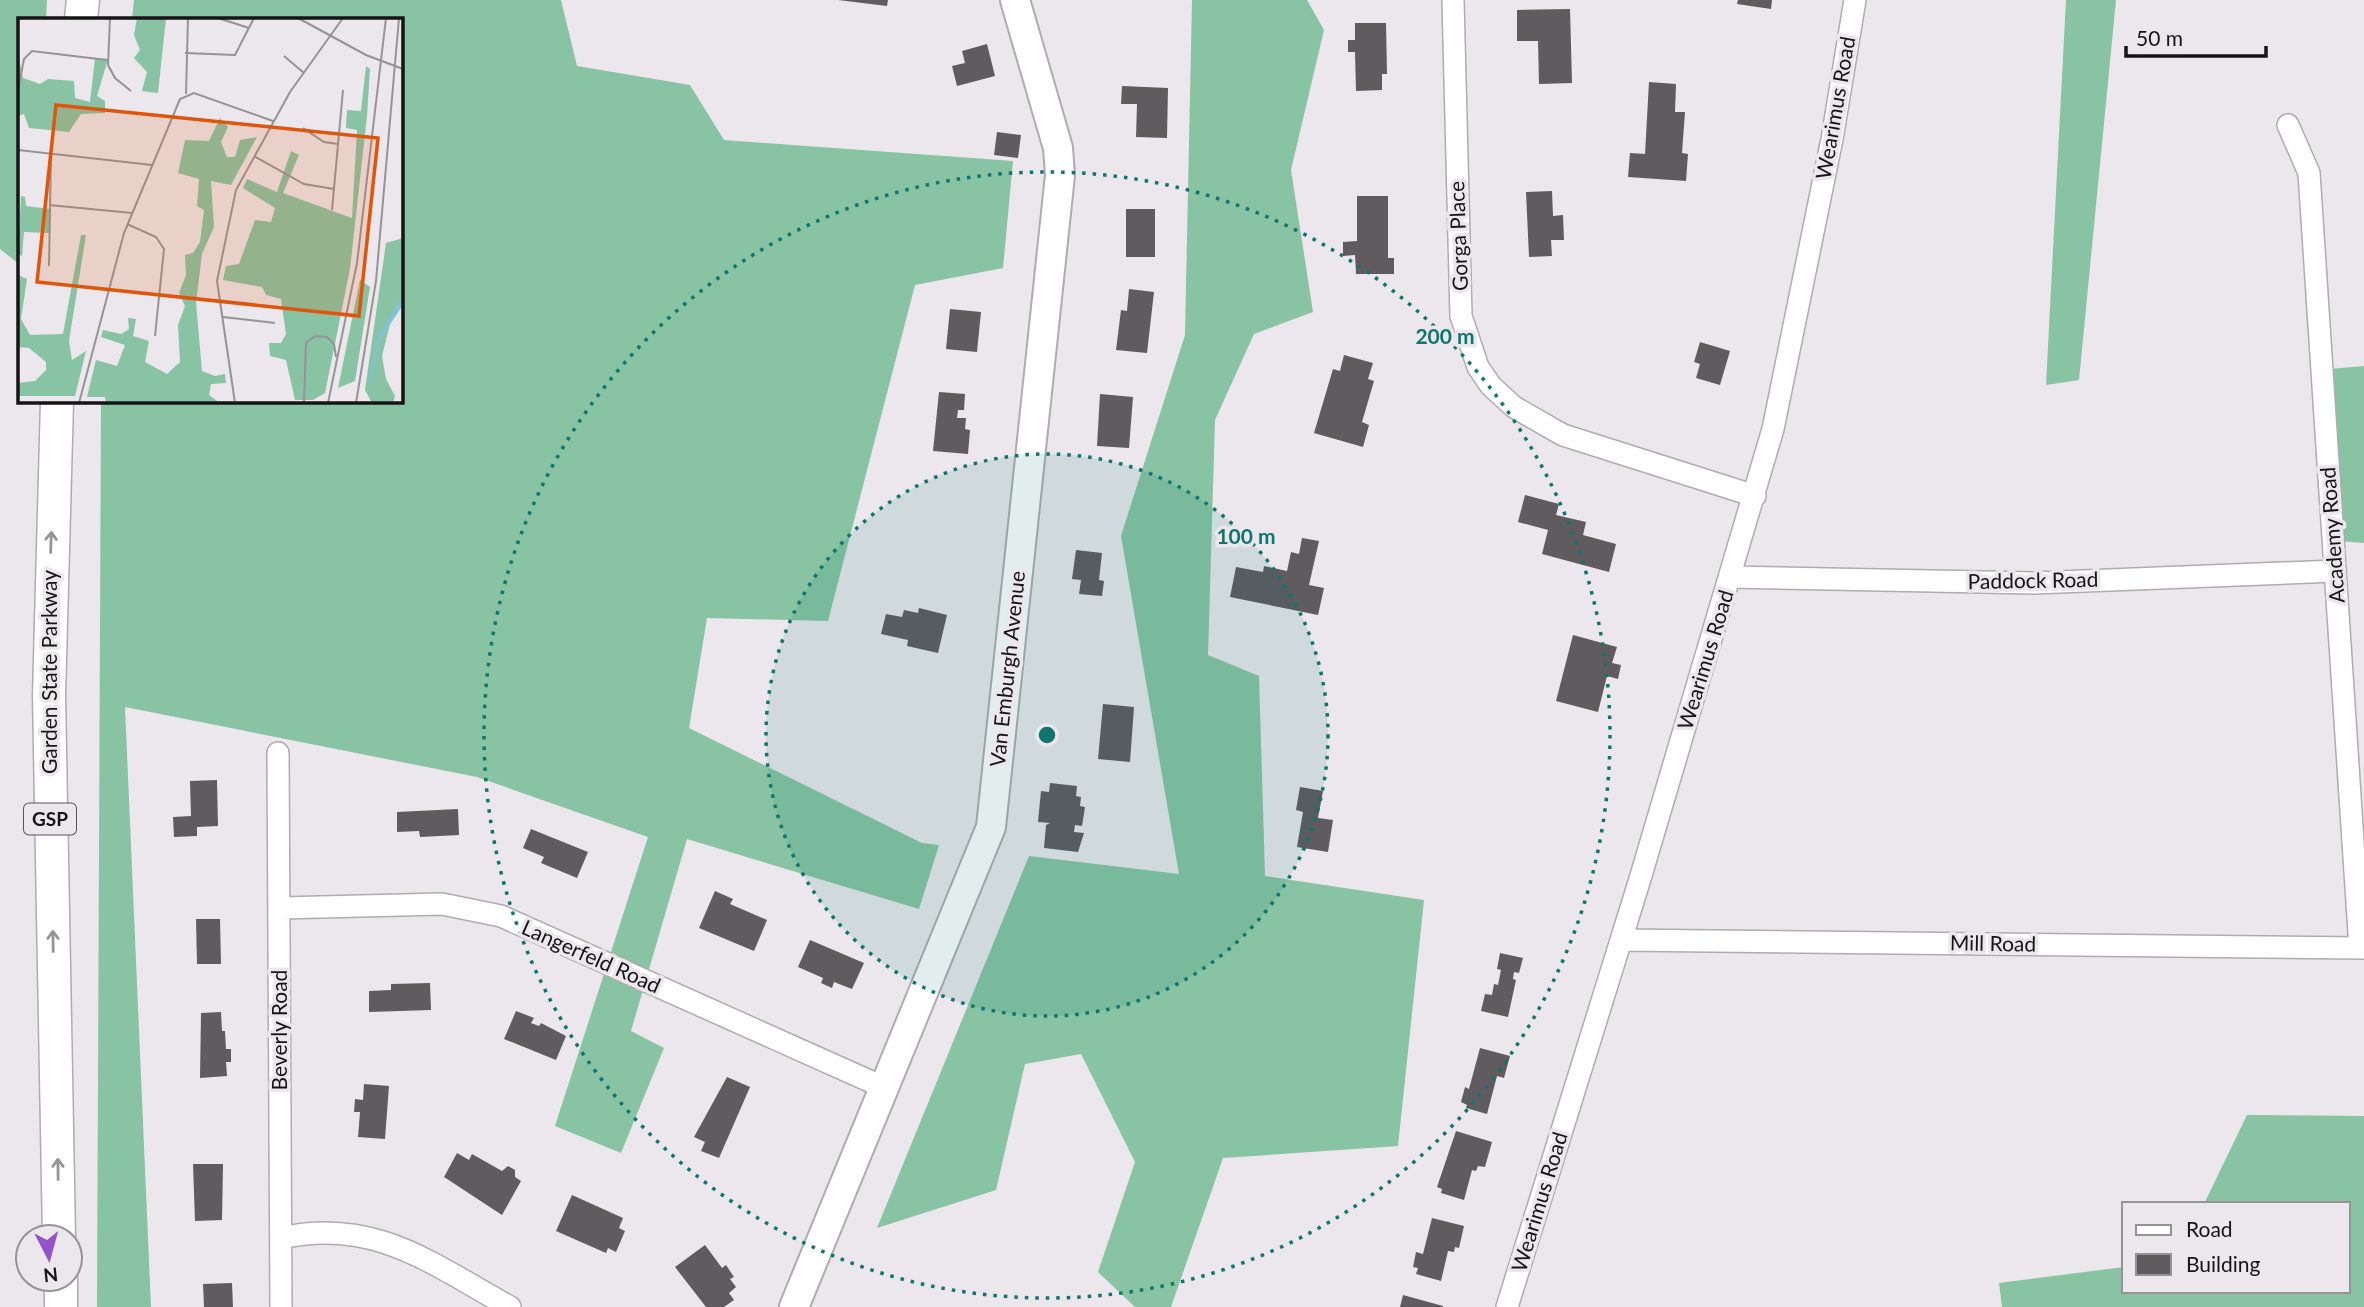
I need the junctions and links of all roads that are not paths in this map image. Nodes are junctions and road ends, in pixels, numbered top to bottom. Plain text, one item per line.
1 (83, 0) edge
2 (1015, 0) edge
3 (1453, 0) edge
4 (1855, 0) edge
5 (81, 18) edge
6 (2288, 125) dead end
7 (57, 402) edge
8 (1755, 496) junction
9 (2335, 571) junction
10 (1731, 577) junction
11 (278, 754) dead end
12 (280, 908) junction
13 (1621, 940) junction
14 (2362, 948) edge
15 (885, 1088) junction
16 (60, 1223) edge
17 (281, 1238) junction
18 (281, 1307) edge
19 (510, 1307) edge
20 (794, 1307) edge
21 (1507, 1307) edge

1 - 5 highway
2 - 15 main road, Van Emburgh Avenue
3 - 8 street, Gorga Place
4 - 8 street, Wearimus Road
6 - 9 street, Academy Road
16 -> 7 highway, Garden State Parkway / GSP
8 - 10 street, Wearimus Road
9 - 10 street, Paddock Road
9 - 14 street, Academy Road
10 - 13 street, Wearimus Road
11 - 12 street, Beverly Road
12 - 15 street, Langerfeld Road
12 - 17 street, Beverly Road
13 - 14 street, Mill Road
13 - 21 street, Wearimus Road
15 - 20 main road, Van Emburgh Avenue
17 - 18 street, Beverly Road
17 - 19 street

